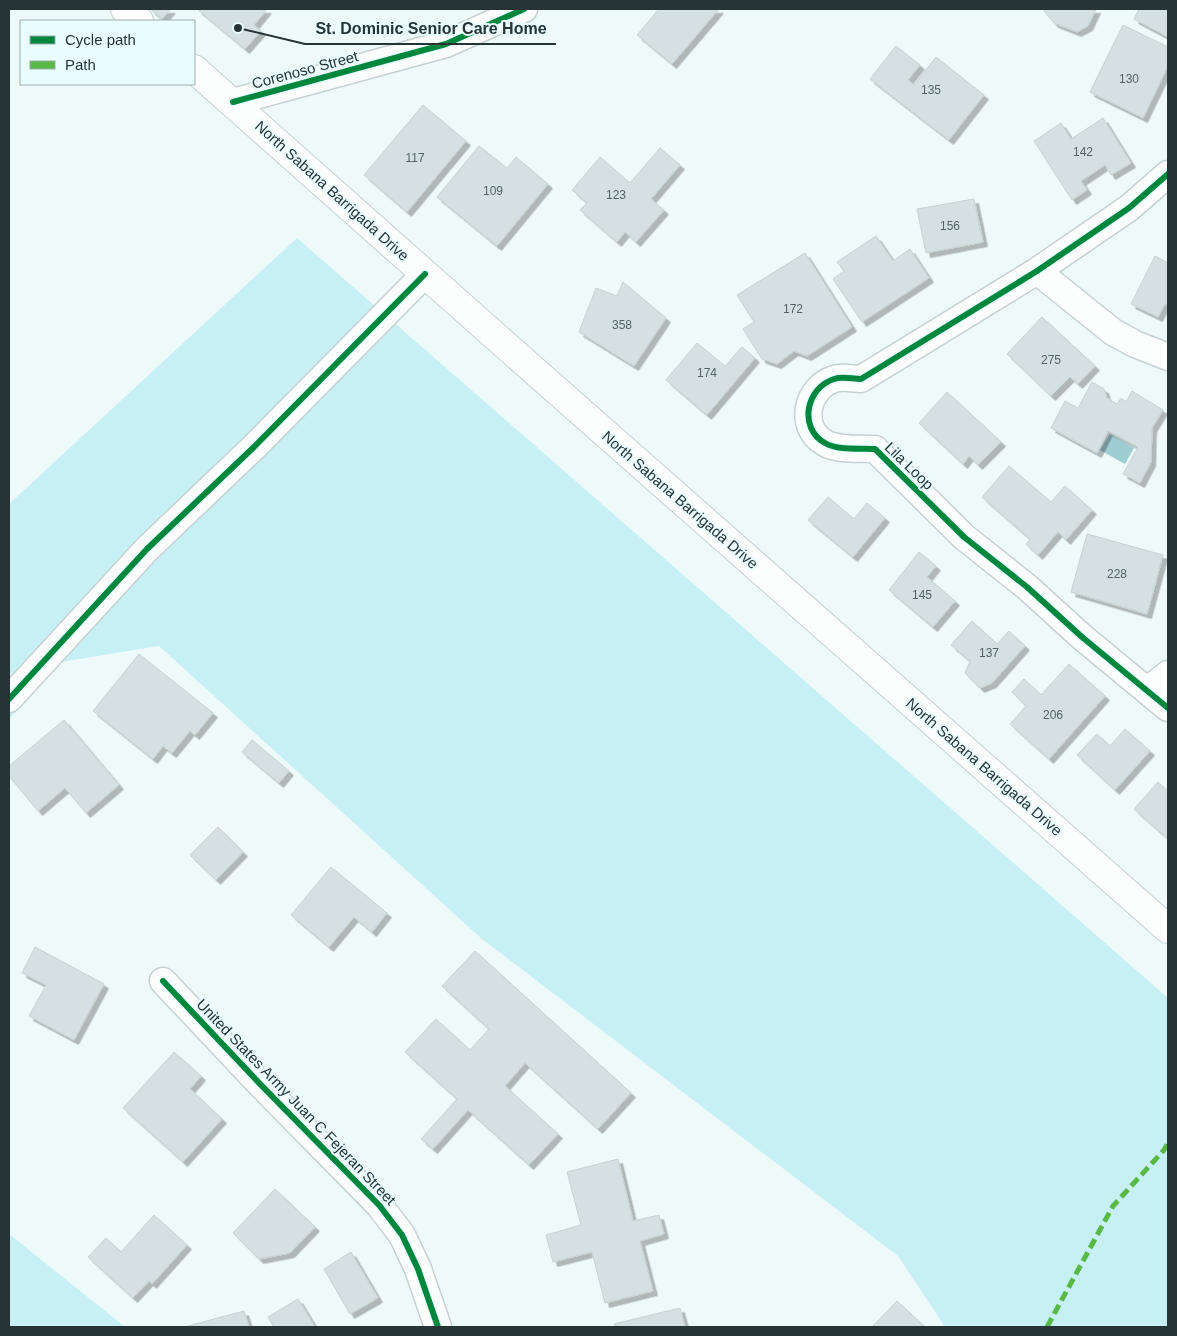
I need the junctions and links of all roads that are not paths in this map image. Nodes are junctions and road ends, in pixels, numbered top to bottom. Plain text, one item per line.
1 (125, 9) edge
2 (524, 9) edge
3 (138, 20) edge
4 (195, 69) edge
5 (233, 102) junction
6 (1168, 174) edge
7 (1037, 271) junction
8 (425, 274) junction
9 (1168, 357) edge
10 (1168, 674) edge
11 (1148, 690) junction
12 (9, 699) edge
13 (1168, 708) edge
14 (1168, 929) edge
15 (164, 981) dead end
16 (438, 1327) edge

1 - 3 main road
2 - 5 street, Corenoso Street
4 - 5 main road, North Sabana Barrigada Drive
5 - 8 main road, North Sabana Barrigada Drive
6 - 7 street, Lila Loop
7 - 9 street
7 - 11 street, Lila Loop
8 - 12 street
8 - 14 main road, North Sabana Barrigada Drive
10 - 11 street
11 - 13 street, Lila Loop
15 - 16 street, United States Army Juan C Fejeran Street

